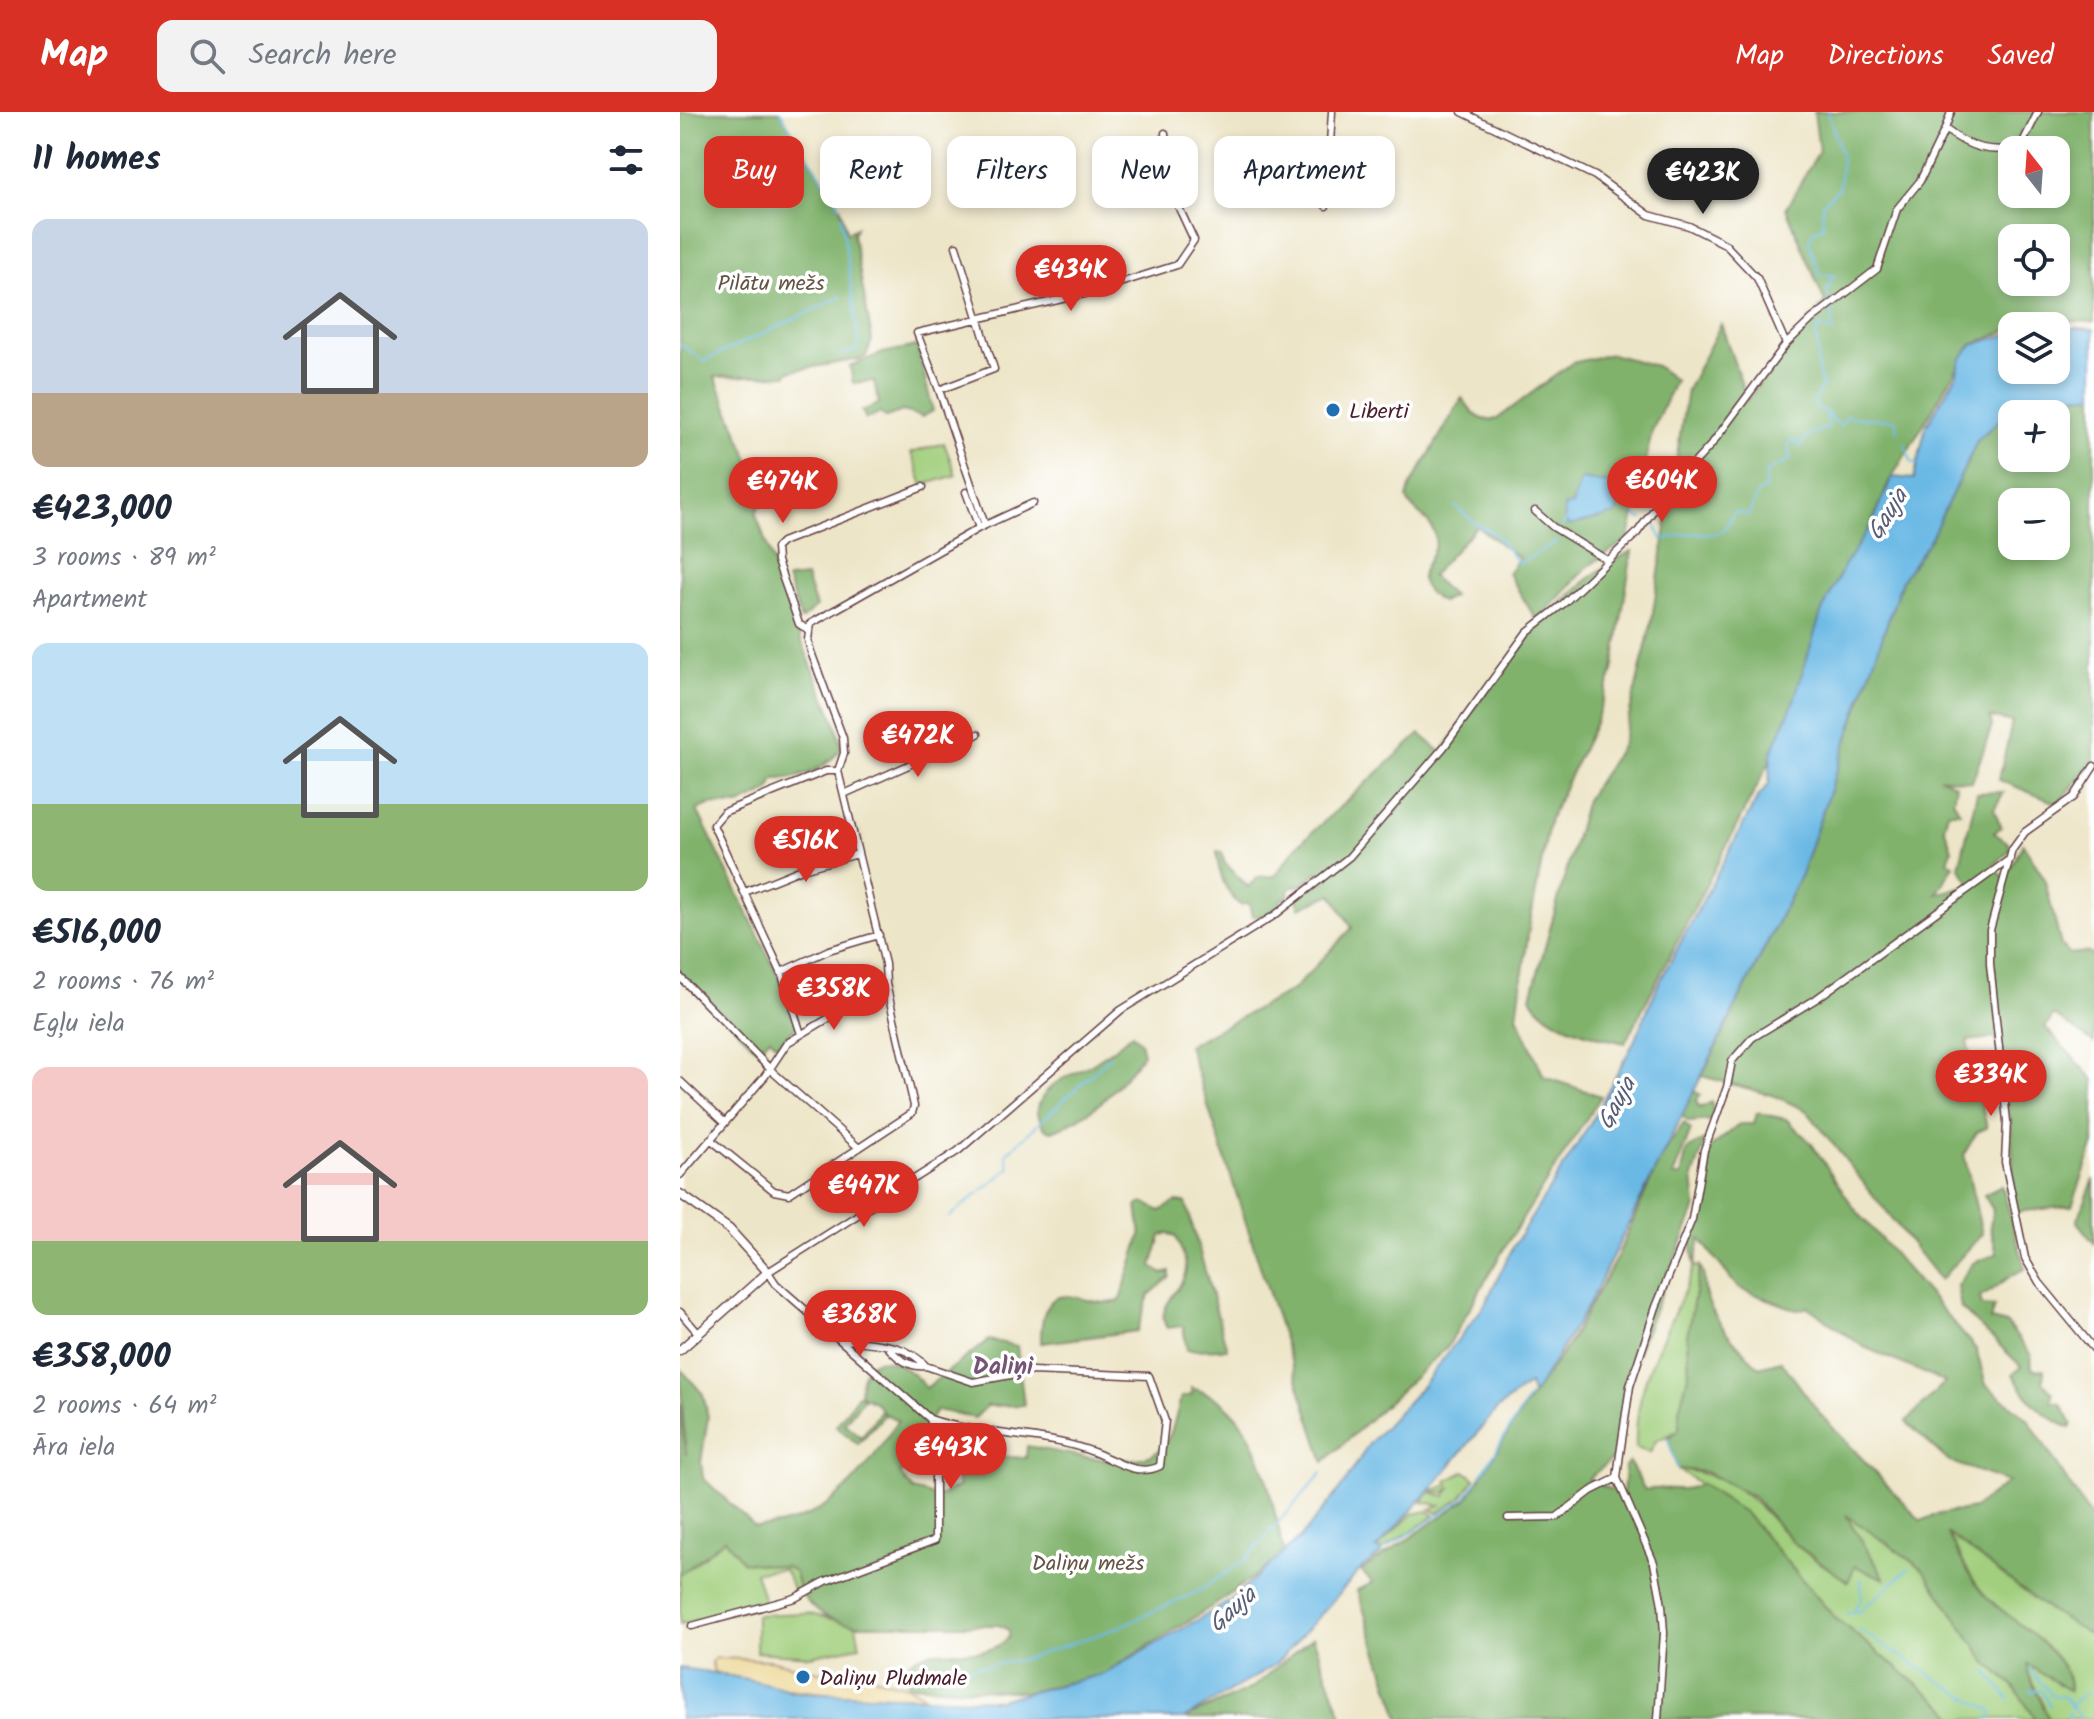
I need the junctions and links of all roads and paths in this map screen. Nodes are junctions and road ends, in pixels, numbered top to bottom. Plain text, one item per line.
1 (1332, 112) edge
2 (1462, 112) edge
3 (1951, 112) edge
4 (2038, 112) edge
5 (1945, 129) junction
6 (1165, 133) dead end
7 (1330, 136) edge
8 (956, 246) dead end
9 (980, 320) junction
10 (1786, 344) junction
11 (939, 390) junction
12 (923, 487) dead end
13 (966, 492) dead end
14 (1033, 503) dead end
15 (1535, 511) dead end
16 (982, 526) junction
17 (1607, 560) junction
18 (808, 630) junction
19 (978, 734) dead end
20 (2094, 766) edge
21 (838, 771) junction
22 (844, 794) junction
23 (858, 854) junction
24 (2010, 859) junction
25 (745, 892) junction
26 (879, 935) junction
27 (781, 972) junction
28 (680, 977) edge
29 (886, 984) junction
30 (801, 1034) junction
31 (770, 1067) junction
32 (680, 1081) edge
33 (724, 1122) junction
34 (710, 1139) junction
35 (859, 1148) junction
36 (680, 1175) edge
37 (680, 1194) edge
38 (768, 1272) junction
39 (680, 1312) edge
40 (699, 1334) junction
41 (842, 1339) junction
42 (888, 1347) junction
43 (2094, 1349) edge
44 (680, 1350) edge
45 (926, 1366) junction
46 (930, 1419) junction
47 (1617, 1478) junction
48 (1608, 1485) junction
49 (1624, 1489) junction
50 (1508, 1518) dead end
51 (692, 1626) dead end
52 (1658, 1719) edge

1 - 7 street
2 - 10 street
3 - 5 street
4 - 5 street
5 - 10 street
6 - 9 street
8 - 9 street
9 - 11 street
9 - 11 street
10 - 17 street
11 - 16 street
12 - 18 street
13 - 16 street
14 - 16 street
15 - 17 street
16 - 18 street
17 - 38 street
18 - 21 street
19 - 22 street
20 - 24 street
21 - 22 street
21 - 25 street
22 - 23 street
23 - 25 street
23 - 26 street
24 - 43 street
24 - 47 street
25 - 27 street
26 - 27 street
26 - 29 street
27 - 30 street
28 - 31 street
29 - 30 street
29 - 35 street
30 - 31 street
31 - 33 street
31 - 35 street
32 - 33 street
33 - 34 street
34 - 35 street
34 - 36 street
37 - 38 street
38 - 40 street
38 - 41 street
39 - 40 street
40 - 44 street
41 - 42 street
41 - 46 street
42 - 45 street
42 - 45 street
45 - 46 street
46 - 51 street
47 - 48 street
47 - 49 street
48 - 49 street
48 - 50 street
49 - 52 street

